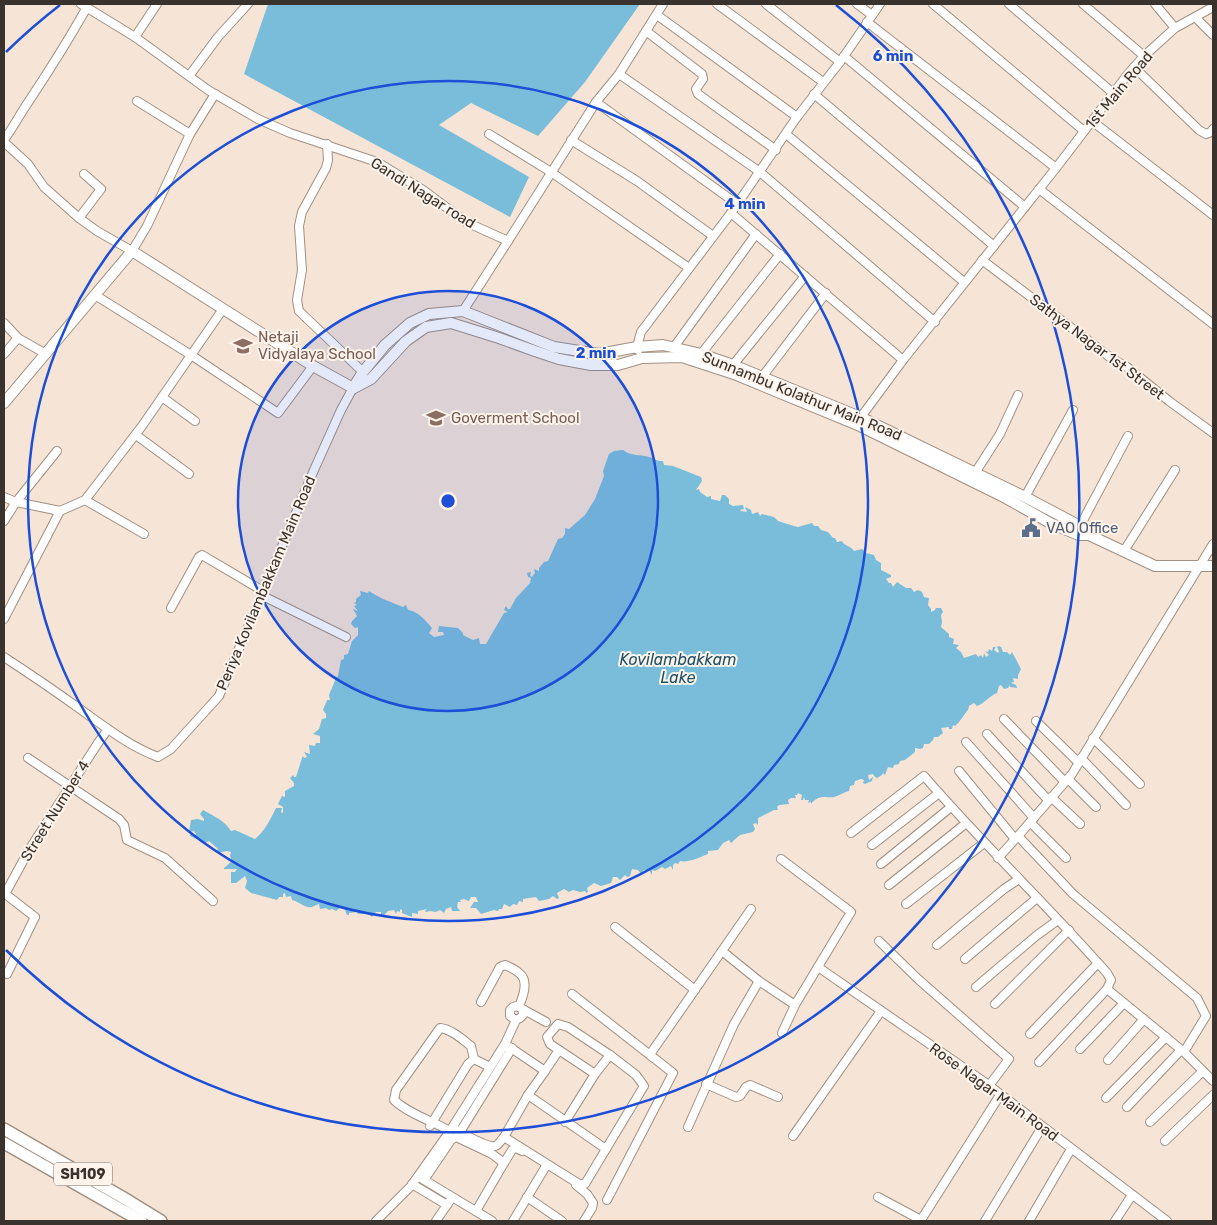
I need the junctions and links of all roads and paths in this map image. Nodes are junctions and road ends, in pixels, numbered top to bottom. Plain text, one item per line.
1 (157, 4) edge
2 (248, 4) edge
3 (663, 4) edge
4 (717, 4) edge
5 (766, 4) edge
6 (857, 4) edge
7 (880, 4) edge
8 (932, 4) edge
9 (1009, 4) edge
10 (1083, 4) edge
11 (1157, 4) edge
12 (87, 6) edge
13 (1213, 7) edge
14 (656, 15) junction
15 (872, 15) junction
16 (1196, 18) junction
17 (866, 22) junction
18 (1176, 28) junction
19 (646, 31) junction
20 (1213, 35) edge
21 (135, 37) junction
22 (1144, 56) junction
23 (842, 59) junction
24 (1134, 67) junction
25 (619, 74) junction
26 (189, 76) junction
27 (824, 82) junction
28 (1113, 93) junction
29 (216, 94) junction
30 (814, 94) junction
31 (136, 101) dead end
32 (596, 102) junction
33 (797, 117) junction
34 (1092, 121) junction
35 (1213, 129) edge
36 (1084, 131) junction
37 (190, 134) junction
38 (488, 134) dead end
39 (786, 134) junction
40 (571, 140) junction
41 (4, 141) edge
42 (327, 144) junction
43 (776, 150) junction
44 (1056, 168) junction
45 (551, 172) junction
46 (760, 172) junction
47 (84, 174) dead end
48 (1039, 189) junction
49 (737, 204) junction
50 (1024, 207) junction
51 (731, 213) junction
52 (1213, 215) edge
53 (79, 218) junction
54 (756, 234) junction
55 (713, 236) junction
56 (508, 241) junction
57 (994, 246) junction
58 (132, 251) junction
59 (780, 254) junction
60 (982, 260) junction
61 (688, 268) junction
62 (805, 276) junction
63 (964, 282) junction
64 (826, 293) junction
65 (95, 295) junction
66 (223, 309) junction
67 (463, 311) junction
68 (935, 322) junction
69 (4, 323) edge
70 (1213, 324) edge
71 (18, 338) junction
72 (637, 346) junction
73 (674, 347) junction
74 (4, 354) edge
75 (46, 354) junction
76 (701, 354) junction
77 (191, 355) junction
78 (640, 359) junction
79 (903, 360) junction
80 (733, 365) junction
81 (313, 366) junction
82 (363, 372) junction
83 (762, 377) junction
84 (353, 388) junction
85 (1018, 395) dead end
86 (162, 397) junction
87 (4, 403) edge
88 (1073, 410) dead end
89 (195, 421) dead end
90 (858, 421) junction
91 (1213, 433) edge
92 (136, 435) junction
93 (1128, 436) dead end
94 (57, 451) dead end
95 (932, 456) junction
96 (1175, 470) dead end
97 (976, 473) junction
98 (189, 474) dead end
99 (4, 497) edge
100 (1025, 497) junction
101 (85, 500) junction
102 (16, 502) junction
103 (60, 511) junction
104 (4, 521) edge
105 (1080, 526) junction
106 (144, 534) dead end
107 (1089, 534) junction
108 (1213, 544) edge
109 (1124, 551) junction
110 (1201, 566) junction
111 (1213, 566) edge
112 (262, 593) junction
113 (171, 608) dead end
114 (4, 619) edge
115 (346, 637) dead end
116 (4, 657) edge
117 (1004, 719) dead end
118 (1036, 721) dead end
119 (108, 730) junction
120 (987, 734) dead end
121 (1093, 738) junction
122 (966, 742) dead end
123 (28, 758) dead end
124 (1080, 761) junction
125 (959, 771) dead end
126 (1066, 780) junction
127 (1140, 784) dead end
128 (71, 785) junction
129 (939, 793) junction
130 (1050, 799) junction
131 (1126, 804) dead end
132 (1096, 806) dead end
133 (951, 807) junction
134 (1032, 820) junction
135 (965, 824) junction
136 (1080, 824) dead end
137 (851, 833) dead end
138 (1017, 837) junction
139 (984, 843) junction
140 (872, 845) dead end
141 (998, 858) junction
142 (1066, 858) dead end
143 (781, 859) dead end
144 (881, 864) dead end
145 (1019, 879) junction
146 (889, 885) dead end
147 (4, 893) edge
148 (1037, 898) junction
149 (213, 901) dead end
150 (906, 904) dead end
151 (750, 910) dead end
152 (1058, 920) junction
153 (615, 927) dead end
154 (1069, 930) junction
155 (879, 940) dead end
156 (937, 945) dead end
157 (722, 951) junction
158 (965, 959) dead end
159 (1098, 963) junction
160 (818, 967) junction
161 (7, 974) dead end
162 (759, 981) junction
163 (976, 987) dead end
164 (1107, 989) junction
165 (695, 990) junction
166 (572, 994) dead end
167 (481, 1002) dead end
168 (1124, 1003) junction
169 (995, 1004) dead end
170 (795, 1005) junction
171 (521, 1008) junction
172 (880, 1011) junction
173 (1144, 1019) junction
174 (516, 1020) junction
175 (546, 1022) dead end
176 (782, 1033) dead end
177 (1030, 1034) dead end
178 (1166, 1038) junction
179 (508, 1046) junction
180 (559, 1050) junction
181 (1080, 1050) dead end
182 (1182, 1051) junction
183 (651, 1054) junction
184 (610, 1055) junction
185 (474, 1059) junction
186 (1108, 1060) dead end
187 (1039, 1062) dead end
188 (490, 1067) junction
189 (545, 1070) junction
190 (1203, 1071) junction
191 (595, 1074) junction
192 (1213, 1081) edge
193 (706, 1084) junction
194 (988, 1087) junction
195 (528, 1095) junction
196 (1000, 1095) junction
197 (1213, 1095) edge
198 (778, 1097) dead end
199 (1106, 1098) dead end
200 (1127, 1107) dead end
201 (565, 1122) junction
202 (1150, 1122) dead end
203 (432, 1124) junction
204 (688, 1127) dead end
205 (1042, 1127) junction
206 (4, 1129) edge
207 (451, 1129) junction
208 (460, 1132) junction
209 (793, 1136) dead end
210 (504, 1137) junction
211 (1165, 1140) dead end
212 (4, 1144) edge
213 (606, 1149) junction
214 (1072, 1149) junction
215 (504, 1163) junction
216 (546, 1166) junction
217 (420, 1178) junction
218 (412, 1184) junction
219 (1132, 1195) junction
220 (453, 1197) junction
221 (527, 1197) junction
222 (878, 1197) dead end
223 (607, 1200) dead end
224 (447, 1205) junction
225 (476, 1211) junction
226 (488, 1220) edge
227 (140, 1221) edge
228 (161, 1221) edge
229 (376, 1221) edge
230 (436, 1221) edge
231 (513, 1221) edge
232 (562, 1221) edge
233 (584, 1221) edge
234 (985, 1221) edge
235 (1029, 1221) edge
236 (1115, 1221) edge
237 (1167, 1221) edge

1 - 21 street
2 - 26 street
3 - 14 street
4 - 27 street
5 - 23 street
6 - 15 street
7 - 15 street
8 - 36 street
9 - 28 street
10 - 22 street
11 - 18 street
12 - 21 street, Gandi Nagar road
12 - 41 street
13 - 16 street, 1st Main Road
14 - 19 street
14 - 33 street
15 - 17 street
16 - 18 street, 1st Main Road
16 - 20 street
17 - 23 street
17 - 44 street
18 - 22 street, 1st Main Road
19 - 25 street
19 - 43 street
21 - 26 street, Gandi Nagar road
22 - 24 street, 1st Main Road
23 - 27 street
23 - 50 street
24 - 28 street, 1st Main Road
24 - 35 street
25 - 32 street
25 - 46 street
26 - 29 street, Gandi Nagar road
27 - 30 street
28 - 34 street, 1st Main Road
29 - 37 street
29 - 42 street, Gandi Nagar road
30 - 33 street
30 - 57 street
31 - 37 street
32 - 40 street
32 - 49 street
33 - 39 street
34 - 36 street, 1st Main Road
34 - 52 street
36 - 44 street, 1st Main Road
37 - 58 street
38 - 45 street
39 - 43 street
39 - 63 street
40 - 45 street
40 - 55 street
41 - 53 street
42 - 56 street, Gandi Nagar road
42 - 82 street
43 - 46 street
44 - 48 street, 1st Main Road
45 - 56 street
45 - 61 street
46 - 49 street
46 - 68 street
47 - 53 street
48 - 50 street, 1st Main Road
48 - 70 street
49 - 51 street
50 - 57 street, 1st Main Road
51 - 54 street
51 - 55 street
53 - 58 street
54 - 59 street
54 - 73 street
55 - 61 street
56 - 67 street
57 - 60 street, 1st Main Road
58 - 65 street
58 - 66 street
59 - 62 street
59 - 76 street
60 - 63 street, 1st Main Road
60 - 91 street, Sathya Nagar 1st Street
61 - 72 street
62 - 64 street
62 - 80 street
63 - 68 street, 1st Main Road
64 - 79 street
64 - 83 street
65 - 75 street
65 - 77 street
66 - 77 street
66 - 81 street
67 - 72 street, Sunnambu Kolathur Main Road
67 - 82 street, Sunnambu Kolathur Main Road
68 - 79 street, 1st Main Road
69 - 71 street
71 - 74 street
71 - 75 street
72 - 73 street, Sunnambu Kolathur Main Road
72 - 78 street
73 - 76 street, Sunnambu Kolathur Main Road
75 - 87 street
76 - 80 street, Sunnambu Kolathur Main Road
77 - 81 street
77 - 86 street
78 - 84 street, Sunnambu Kolathur Main Road
78 - 90 street, Sunnambu Kolathur Main Road
79 - 90 street, 1st Main Road
80 - 83 street, Sunnambu Kolathur Main Road
81 - 84 street
82 - 84 street, Sunnambu Kolathur Main Road
83 - 90 street, Sunnambu Kolathur Main Road
84 - 112 street, Periya Kovilambakkam Main Road
85 - 97 street
86 - 89 street
86 - 92 street
88 - 100 street
90 - 95 street, Sunnambu Kolathur Main Road
92 - 98 street
92 - 101 street
93 - 105 street
94 - 102 street
95 - 97 street, Sunnambu Kolathur Main Road
95 - 107 street, Sunnambu Kolathur Main Road
96 - 109 street
97 - 100 street, Sunnambu Kolathur Main Road
99 - 102 street
100 - 105 street, Sunnambu Kolathur Main Road
101 - 103 street
101 - 106 street
102 - 103 street
102 - 104 street
103 - 114 street
105 - 107 street, Sunnambu Kolathur Main Road
107 - 109 street, Sunnambu Kolathur Main Road
108 - 110 street
109 - 110 street, Sunnambu Kolathur Main Road
110 - 111 street, Sunnambu Kolathur Main Road
110 - 121 street
112 - 113 street
112 - 115 street
112 - 119 street, Periya Kovilambakkam Main Road
116 - 119 street, Periya Kovilambakkam Main Road
117 - 126 street
118 - 124 street
119 - 128 street, Street Number 4
120 - 130 street
121 - 124 street
121 - 127 street
122 - 134 street
123 - 128 street
124 - 126 street
124 - 131 street
125 - 138 street
126 - 130 street
126 - 132 street
128 - 147 street, Street Number 4
128 - 149 street
129 - 133 street
129 - 137 street
129 - 140 street
130 - 134 street
130 - 136 street
133 - 135 street
133 - 144 street
134 - 138 street
134 - 142 street
135 - 139 street
135 - 146 street
138 - 141 street
138 - 182 street
139 - 141 street
139 - 150 street
141 - 145 street
143 - 160 street
145 - 148 street
145 - 156 street
147 - 161 street
148 - 152 street
148 - 158 street
151 - 157 street
152 - 154 street
152 - 163 street
153 - 165 street
154 - 159 street
154 - 169 street
155 - 194 street
157 - 162 street
157 - 165 street
159 - 164 street
159 - 177 street
160 - 170 street
160 - 172 street, Rose Nagar Main Road
162 - 170 street
162 - 193 street
164 - 168 street
164 - 187 street
165 - 183 street
166 - 183 street
167 - 171 street
168 - 173 street
168 - 181 street
170 - 176 street
171 - 174 street
171 - 174 street
171 - 175 street
172 - 194 street, Rose Nagar Main Road
172 - 209 street
173 - 178 street
173 - 186 street
174 - 179 street
178 - 182 street
178 - 199 street
179 - 188 street
179 - 189 street
179 - 208 street
180 - 184 street
180 - 189 street
180 - 191 street
182 - 190 street
182 - 200 street
183 - 223 street
184 - 191 street
184 - 213 street
185 - 188 street
185 - 203 street
185 - 203 street
188 - 207 street
189 - 195 street
190 - 192 street
190 - 202 street
191 - 201 street
193 - 198 street
193 - 204 street
194 - 196 street, Rose Nagar Main Road
195 - 201 street
195 - 210 street
196 - 205 street, Rose Nagar Main Road
196 - 222 street
197 - 211 street
201 - 213 street
203 - 207 street
205 - 214 street, Rose Nagar Main Road
205 - 234 street
206 - 228 main road, SH109
207 - 208 street
207 - 217 street
208 - 210 street
210 - 213 street
212 - 227 main road, SH109
214 - 219 street, Rose Nagar Main Road
214 - 235 street
215 - 216 street
215 - 217 street
215 - 225 street
216 - 221 street
216 - 233 street
217 - 218 street
217 - 220 street
218 - 224 street
218 - 229 street
219 - 236 street
219 - 237 street, Rose Nagar Main Road
220 - 224 street
220 - 225 street
221 - 231 street
221 - 232 street
224 - 230 street
225 - 226 street

